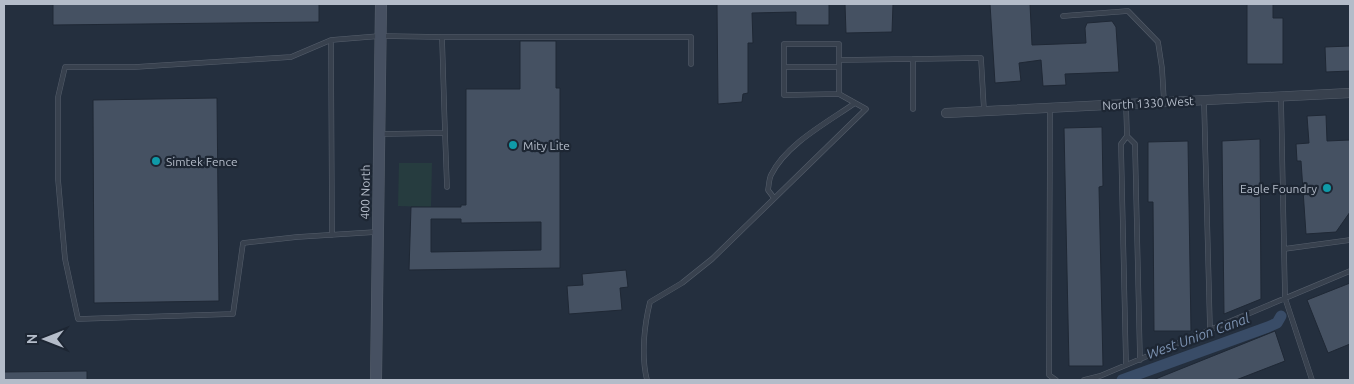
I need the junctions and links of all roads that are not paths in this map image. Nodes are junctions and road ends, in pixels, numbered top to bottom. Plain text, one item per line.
1 (381, 4) edge
2 (1062, 16) dead end
3 (380, 36) junction
4 (442, 37) junction
5 (331, 40) junction
6 (839, 60) junction
7 (913, 60) junction
8 (691, 64) dead end
9 (784, 67) junction
10 (839, 67) junction
11 (1350, 93) edge
12 (839, 94) junction
13 (1281, 96) junction
14 (1204, 100) junction
15 (1164, 102) junction
16 (855, 103) junction
17 (1126, 104) junction
18 (1050, 108) junction
19 (913, 109) dead end
20 (984, 111) junction
21 (946, 113) dead end
22 (445, 133) junction
23 (379, 134) junction
24 (1127, 136) junction
25 (446, 187) dead end
26 (774, 198) junction
27 (378, 232) junction
28 (332, 235) junction
29 (1350, 240) edge
30 (1284, 249) junction
31 (1350, 271) edge
32 (1285, 298) junction
33 (1210, 330) junction
34 (1140, 360) junction
35 (1126, 365) junction
36 (376, 380) edge
37 (647, 380) edge
38 (1056, 380) edge
39 (1084, 380) edge
40 (1312, 380) edge

1 - 3 main road, 400 North
2 - 15 lane
3 - 4 lane
3 - 5 lane
3 - 23 main road, 400 North
4 - 8 lane
4 - 22 lane
5 - 28 lane
5 - 28 lane
6 - 7 lane
6 - 9 lane
6 - 10 lane
7 - 19 lane
7 - 20 lane
9 - 10 lane
9 - 12 lane
10 - 12 lane
11 - 13 street, North 1330 West
12 - 16 lane
13 - 14 street, North 1330 West
13 - 30 lane
14 - 15 street, North 1330 West
14 - 33 lane
15 - 17 street, North 1330 West
16 - 26 lane
16 - 26 lane
17 - 18 street, North 1330 West
17 - 24 lane
18 - 20 street, North 1330 West
18 - 38 lane
20 - 21 street, North 1330 West
22 - 23 lane
22 - 25 lane
23 - 27 main road, 400 North
24 - 34 lane
24 - 35 lane
26 - 37 lane
27 - 28 lane
27 - 36 main road, 400 North
29 - 30 lane
30 - 32 lane
31 - 32 lane
32 - 33 lane
32 - 40 lane
33 - 34 lane
34 - 35 lane
35 - 39 lane

